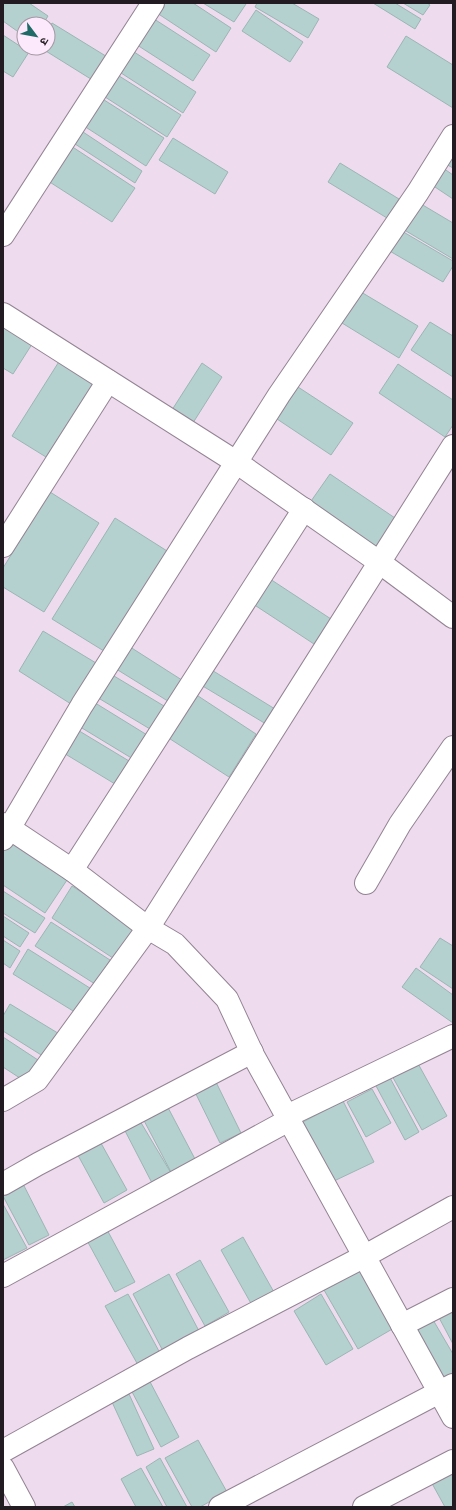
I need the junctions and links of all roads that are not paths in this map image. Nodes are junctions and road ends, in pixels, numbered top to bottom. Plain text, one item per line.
1 (153, 3) edge
2 (453, 136) edge
3 (3, 235) edge
4 (3, 314) edge
5 (108, 381) junction
6 (453, 446) edge
7 (236, 462) junction
8 (304, 509) junction
9 (3, 546) edge
10 (379, 562) junction
11 (453, 617) edge
12 (453, 747) edge
13 (5, 831) edge
14 (72, 870) junction
15 (366, 883) dead end
16 (148, 928) junction
17 (453, 1036) edge
18 (252, 1052) junction
19 (3, 1100) edge
20 (288, 1118) junction
21 (3, 1184) edge
22 (453, 1207) edge
23 (365, 1256) junction
24 (3, 1276) edge
25 (453, 1298) edge
26 (402, 1325) junction
27 (446, 1389) edge
28 (453, 1417) edge
29 (3, 1451) edge
30 (453, 1461) edge
31 (3, 1468) edge
32 (18, 1505) edge
33 (220, 1507) edge
34 (364, 1507) edge

1 - 3 street
2 - 7 street
4 - 5 street
5 - 7 street
5 - 9 street
6 - 10 street
7 - 8 street
7 - 13 street
8 - 10 street
8 - 14 street
10 - 11 street
10 - 16 street
12 - 15 street
13 - 14 street
14 - 16 street
16 - 18 street
16 - 19 street
17 - 20 street
18 - 20 street
18 - 21 street
20 - 23 street
20 - 24 street
22 - 23 street
23 - 26 street
23 - 29 street
25 - 26 street
26 - 27 street
27 - 28 street
27 - 33 street
30 - 34 street
31 - 32 street

